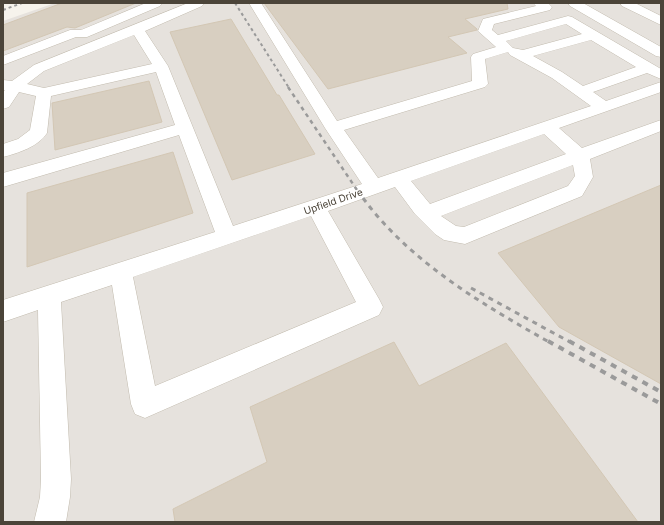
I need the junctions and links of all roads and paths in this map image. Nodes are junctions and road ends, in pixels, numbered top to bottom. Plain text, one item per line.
1 (156, 3) edge
2 (198, 3) edge
3 (255, 3) edge
4 (574, 3) edge
5 (626, 3) edge
6 (543, 5) edge
7 (568, 20) junction
8 (661, 21) edge
9 (137, 29) junction
10 (593, 35) junction
11 (501, 44) junction
12 (657, 48) edge
13 (522, 55) junction
14 (3, 61) edge
15 (161, 66) junction
16 (657, 83) edge
17 (9, 85) edge
18 (582, 91) junction
19 (44, 93) junction
20 (3, 104) edge
21 (604, 107) junction
22 (661, 125) edge
23 (547, 127) junction
24 (185, 128) junction
25 (333, 128) junction
26 (3, 151) edge
27 (580, 156) junction
28 (399, 179) junction
29 (3, 180) edge
30 (374, 187) junction
31 (316, 208) junction
32 (427, 214) junction
33 (227, 237) junction
34 (121, 272) junction
35 (49, 296) junction
36 (3, 311) edge
37 (50, 522) edge

1 - 14 street
2 - 9 street
3 - 25 street
4 - 12 street
5 - 8 street
6 - 7 street
6 - 11 street
7 - 10 street
7 - 11 street
9 - 15 street
9 - 17 street
10 - 13 street
10 - 16 street
11 - 13 street
11 - 25 street
13 - 18 street
15 - 19 street
15 - 24 street
16 - 18 street
16 - 21 street, Upfield Drive
17 - 19 street
17 - 20 street
18 - 21 street
19 - 26 street
21 - 23 street, Upfield Drive
22 - 27 street
23 - 27 street
23 - 28 street, Upfield Drive
24 - 29 street
24 - 33 street
25 - 30 street
27 - 32 street
27 - 32 street
28 - 30 street, Upfield Drive
28 - 32 street
30 - 31 street, Upfield Drive
31 - 33 street, Upfield Drive
31 - 34 street
33 - 34 street, Upfield Drive
34 - 35 street, Upfield Drive
35 - 36 street, Upfield Drive
35 - 37 street

